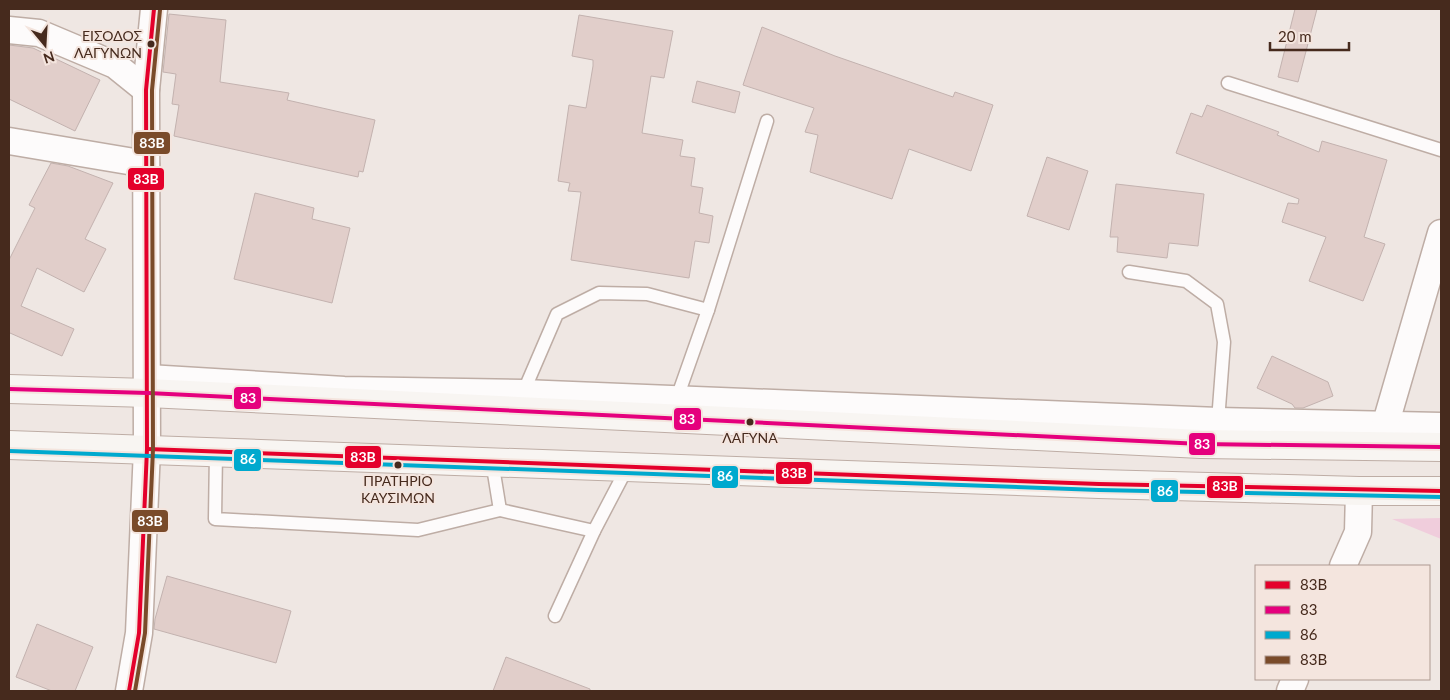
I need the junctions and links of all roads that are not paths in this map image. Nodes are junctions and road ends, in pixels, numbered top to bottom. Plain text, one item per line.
1 (154, 9) edge
2 (9, 30) edge
3 (1228, 83) dead end
4 (146, 90) junction
5 (766, 121) dead end
6 (9, 141) edge
7 (1441, 150) edge
8 (146, 164) junction
9 (1440, 240) edge
10 (1129, 272) dead end
11 (708, 310) junction
12 (148, 385) junction
13 (9, 390) edge
14 (523, 393) junction
15 (677, 398) junction
16 (1218, 421) junction
17 (1385, 426) junction
18 (1441, 426) edge
19 (9, 445) edge
20 (1441, 447) edge
21 (147, 449) junction
22 (216, 452) junction
23 (492, 461) junction
24 (627, 468) junction
25 (1360, 491) junction
26 (1441, 491) edge
27 (500, 510) junction
28 (594, 531) junction
29 (1343, 565) edge
30 (555, 616) dead end
31 (129, 691) edge

1 - 4 street
2 - 4 street
3 - 7 lane
4 - 8 street
5 - 11 lane
6 - 8 street
8 - 12 street
9 - 17 street
10 - 16 lane
11 - 14 lane
11 - 15 lane
12 - 13 main road
12 - 14 street
12 - 20 main road
12 - 21 street
14 - 15 street
15 - 16 street
16 - 17 street
17 - 18 street
19 - 21 main road
21 - 22 main road
21 - 31 street
22 - 23 main road
22 - 27 lane
23 - 24 main road
23 - 27 lane
24 - 25 main road
24 - 28 lane
25 - 26 main road
25 - 29 street
27 - 28 lane
28 - 30 lane

